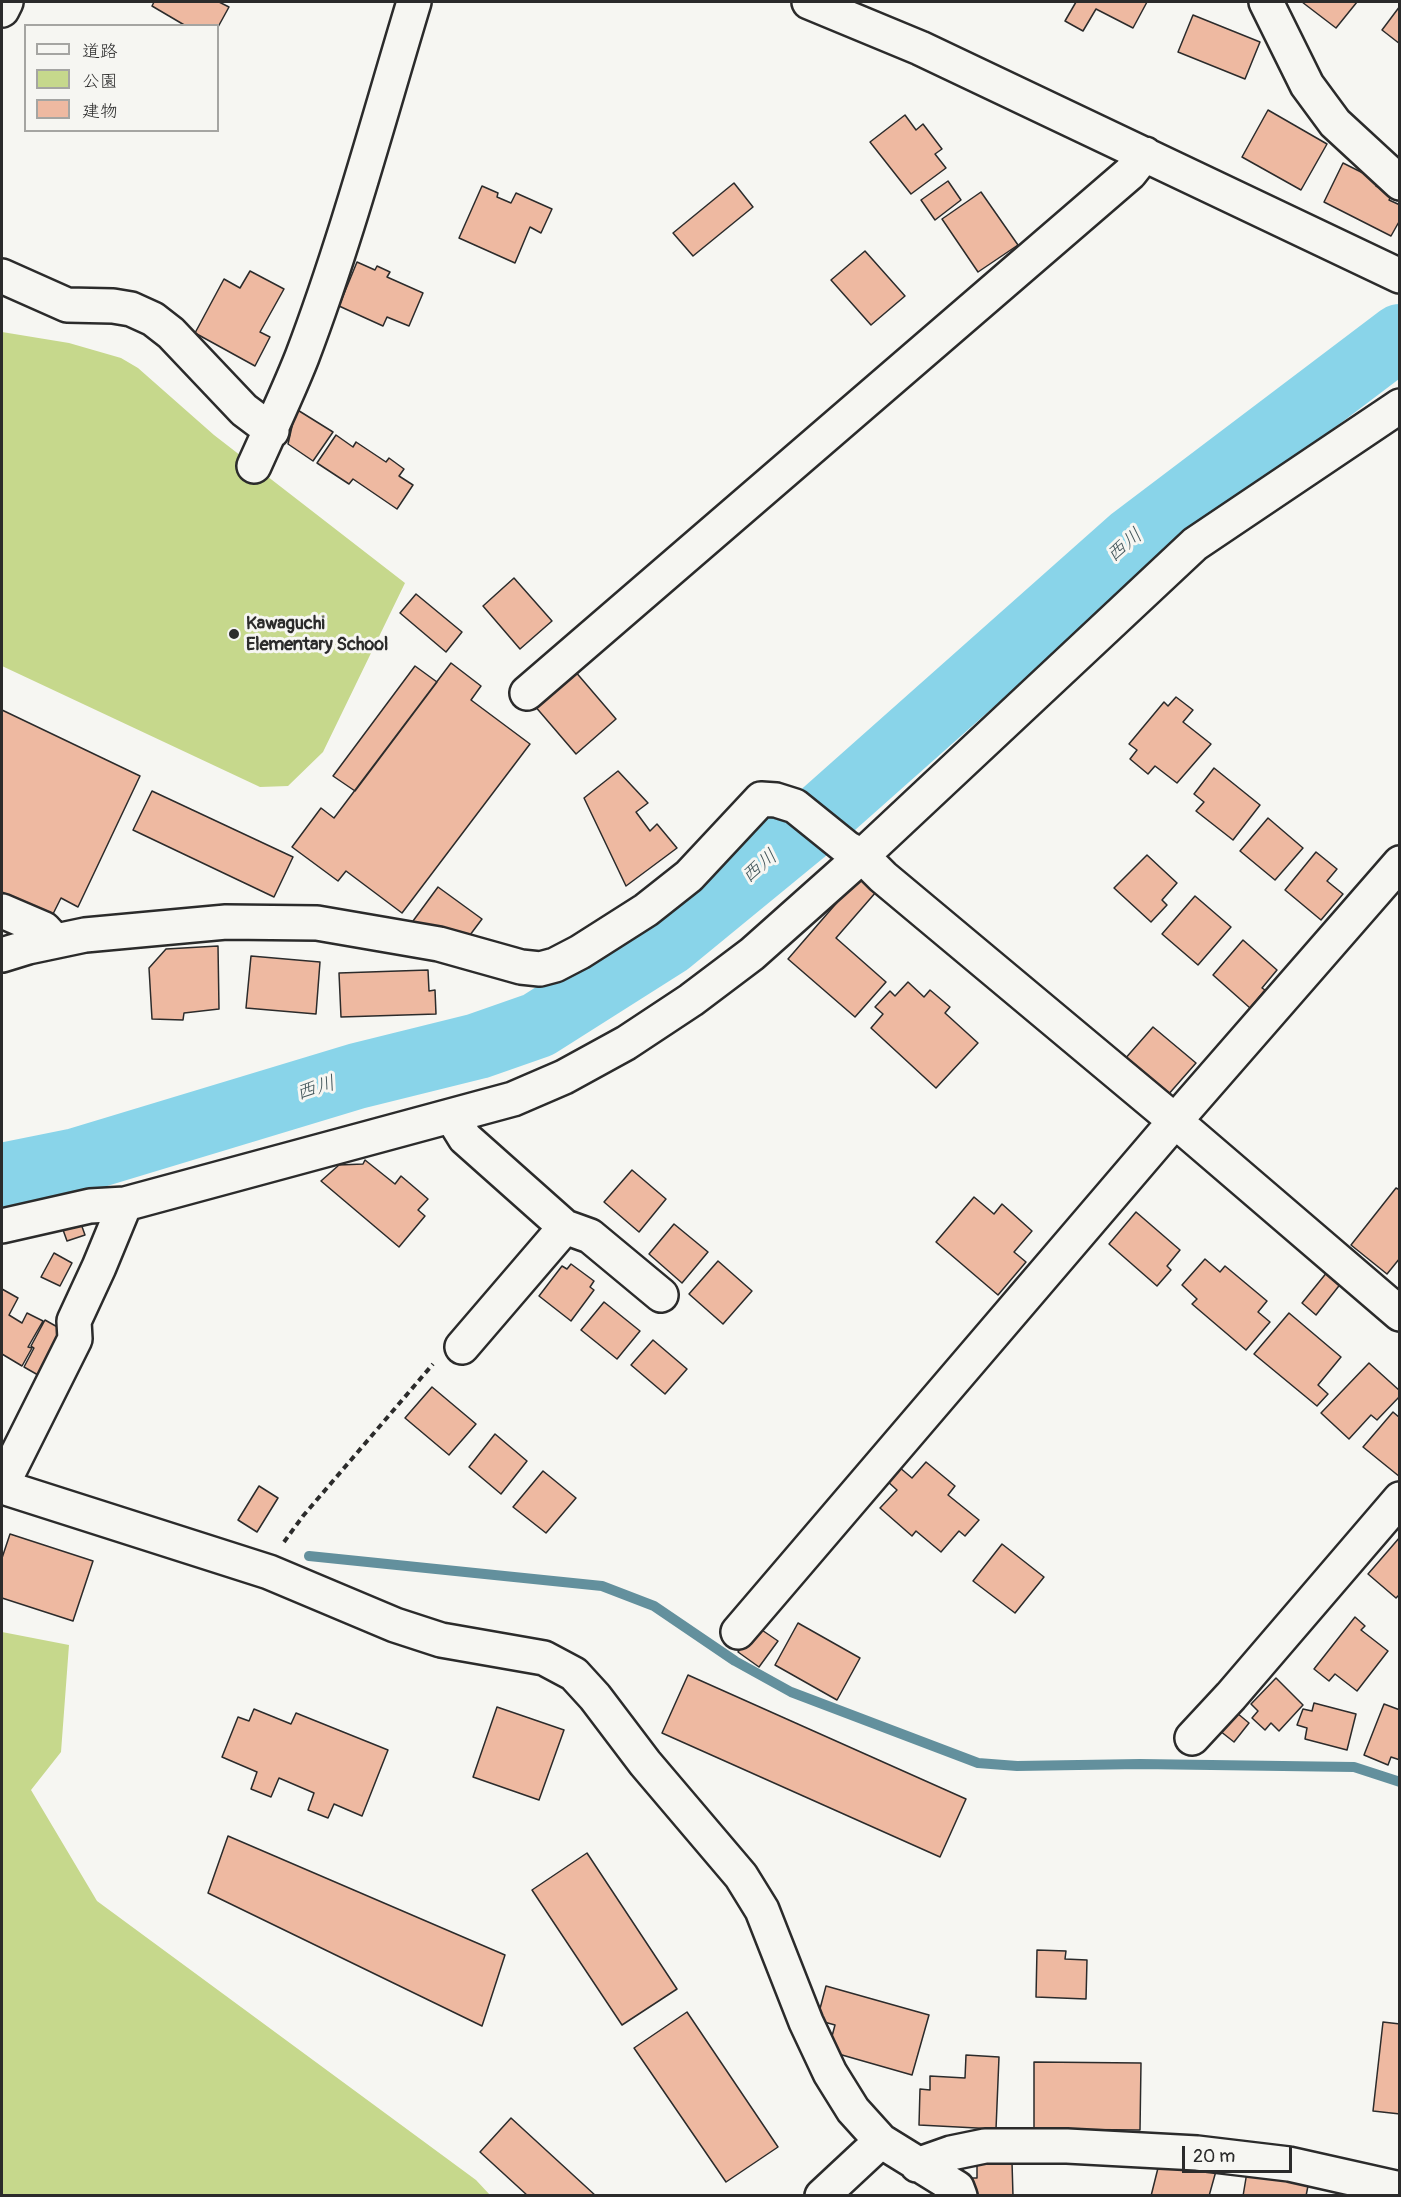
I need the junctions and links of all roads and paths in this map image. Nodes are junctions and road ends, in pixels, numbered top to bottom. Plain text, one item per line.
1 (6, 2) edge
2 (414, 2) edge
3 (809, 2) edge
4 (1266, 2) edge
5 (2, 10) edge
6 (1145, 154) junction
7 (1400, 183) edge
8 (2, 276) edge
9 (1400, 276) edge
10 (1400, 406) edge
11 (527, 693) dead end
12 (855, 852) junction
13 (1400, 863) edge
14 (2, 911) edge
15 (55, 941) junction
16 (2, 955) edge
17 (452, 1117) junction
18 (1175, 1121) junction
19 (125, 1204) junction
20 (2, 1226) edge
21 (565, 1227) junction
22 (661, 1295) dead end
23 (1400, 1314) edge
24 (462, 1347) joint
25 (1400, 1499) edge
26 (269, 1572) junction
27 (738, 1632) dead end
28 (1192, 1738) dead end
29 (881, 2141) junction
30 (917, 2165) junction
31 (1400, 2189) edge
32 (822, 2196) edge
33 (960, 2196) edge

1 - 5 street
2 - 8 street
3 - 6 street
4 - 7 street
6 - 9 street
6 - 11 street
10 - 12 street
12 - 15 street
12 - 17 street
12 - 18 street
13 - 18 street
14 - 15 street
15 - 16 street
17 - 19 street
17 - 21 street
18 - 23 street
18 - 27 street
19 - 20 street
19 - 26 street
21 - 22 street
21 - 24 street
24 - 26 path
25 - 28 street
26 - 29 street
29 - 30 street
29 - 32 street
30 - 31 street
30 - 33 street

